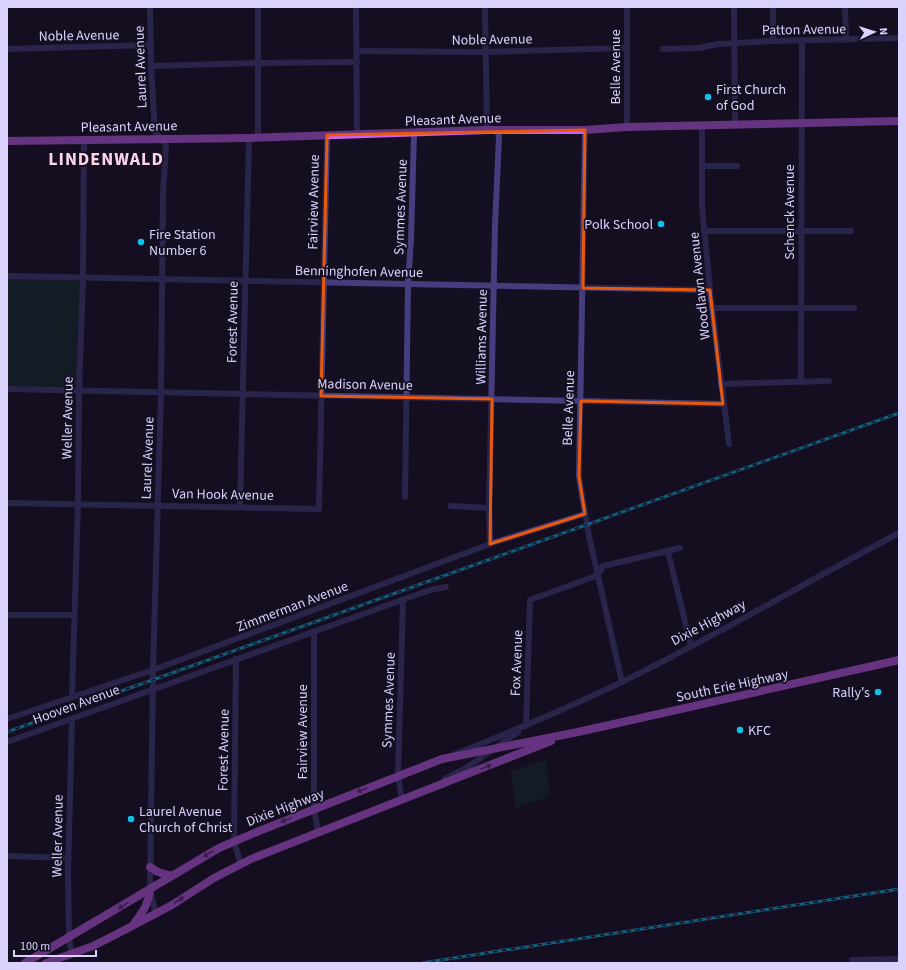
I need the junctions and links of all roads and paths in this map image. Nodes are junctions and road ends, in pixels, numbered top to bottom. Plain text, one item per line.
1 (150, 7) edge
2 (258, 7) edge
3 (356, 7) edge
4 (485, 7) edge
5 (627, 7) edge
6 (734, 7) edge
7 (773, 7) edge
8 (845, 7) edge
9 (899, 38) edge
10 (846, 40) junction
11 (773, 41) junction
12 (802, 42) junction
13 (734, 43) junction
14 (151, 45) junction
15 (7, 48) edge
16 (627, 48) junction
17 (663, 49) dead end
18 (357, 51) junction
19 (485, 52) junction
20 (357, 62) junction
21 (258, 63) junction
22 (151, 66) junction
23 (899, 121) edge
24 (801, 122) junction
25 (735, 124) junction
26 (702, 125) junction
27 (627, 127) junction
28 (487, 130) junction
29 (585, 130) junction
30 (498, 131) junction
31 (414, 133) junction
32 (357, 134) junction
33 (327, 135) junction
34 (249, 138) junction
35 (258, 138) junction
36 (161, 139) junction
37 (84, 140) junction
38 (7, 141) edge
39 (702, 166) junction
40 (737, 166) dead end
41 (704, 231) junction
42 (851, 231) dead end
43 (801, 232) junction
44 (7, 276) edge
45 (83, 277) junction
46 (162, 278) junction
47 (245, 281) junction
48 (323, 282) junction
49 (408, 284) junction
50 (494, 286) junction
51 (583, 288) junction
52 (710, 290) junction
53 (713, 308) junction
54 (801, 308) junction
55 (854, 308) dead end
56 (829, 381) dead end
57 (801, 382) junction
58 (721, 384) junction
59 (7, 389) edge
60 (79, 391) junction
61 (161, 392) junction
62 (242, 394) junction
63 (321, 396) junction
64 (407, 397) junction
65 (492, 399) junction
66 (581, 401) junction
67 (723, 404) junction
68 (729, 444) dead end
69 (405, 497) dead end
70 (7, 503) edge
71 (78, 503) junction
72 (158, 505) junction
73 (240, 506) junction
74 (451, 506) dead end
75 (489, 508) junction
76 (319, 509) joint
77 (585, 514) junction
78 (899, 533) edge
79 (490, 544) junction
80 (680, 548) dead end
81 (668, 552) junction
82 (598, 575) junction
83 (446, 587) dead end
84 (404, 600) junction
85 (7, 615) edge
86 (74, 615) junction
87 (314, 631) junction
88 (691, 646) junction
89 (236, 659) junction
90 (899, 660) edge
91 (153, 670) junction
92 (622, 682) junction
93 (152, 689) junction
94 (72, 696) junction
95 (7, 719) edge
96 (72, 719) junction
97 (526, 726) junction
98 (570, 733) junction
99 (7, 742) edge
100 (495, 748) junction
101 (442, 759) junction
102 (398, 776) junction
103 (424, 792) junction
104 (402, 800) junction
105 (314, 809) junction
106 (318, 832) junction
107 (234, 841) junction
108 (7, 856) edge
109 (68, 858) junction
110 (241, 865) junction
111 (150, 867) junction
112 (172, 876) junction
113 (150, 890) junction
114 (156, 914) junction
115 (133, 926) junction
116 (69, 938) junction
117 (72, 954) junction
118 (899, 959) edge
119 (852, 960) dead end
120 (25, 963) edge
121 (46, 963) edge

1 - 14 street, Laurel Avenue
2 - 21 street
3 - 18 street
4 - 19 street
5 - 16 street, Belle Avenue
6 - 13 street
7 - 11 street
8 - 10 street
9 - 10 street, Patton Avenue
10 - 12 street, Patton Avenue
11 - 12 street, Patton Avenue
11 - 13 street, Patton Avenue
12 - 24 street, Schenck Avenue
13 - 17 street
13 - 25 street
14 - 15 street, Noble Avenue
14 - 22 street, Laurel Avenue
16 - 19 street, Noble Avenue
16 - 27 street, Belle Avenue
18 - 19 street, Noble Avenue
18 - 20 street
19 - 28 street
20 - 21 street
20 - 32 street
21 - 22 street
21 - 35 street
22 - 36 street, Laurel Avenue
23 - 24 main road, Pleasant Avenue
24 - 25 main road, Pleasant Avenue
24 - 43 street, Schenck Avenue
25 - 26 main road, Pleasant Avenue
26 - 27 main road, Pleasant Avenue
26 - 39 street, Woodlawn Avenue
27 - 29 main road, Pleasant Avenue
28 - 30 main road, Pleasant Avenue
28 - 31 main road, Pleasant Avenue
29 - 30 main road, Pleasant Avenue
29 - 51 street, Belle Avenue
30 - 50 street, Williams Avenue
31 - 32 main road, Pleasant Avenue
31 - 49 street, Symmes Avenue
32 - 33 main road, Pleasant Avenue
33 - 35 main road, Pleasant Avenue
33 - 48 street, Fairview Avenue
34 - 35 main road, Pleasant Avenue
34 - 36 main road, Pleasant Avenue
34 - 47 street, Forest Avenue
36 - 37 main road, Pleasant Avenue
36 - 46 street, Laurel Avenue
37 - 38 main road, Pleasant Avenue
37 - 45 street, Weller Avenue
39 - 40 street
39 - 41 street, Woodlawn Avenue
41 - 43 street
41 - 52 street, Woodlawn Avenue
42 - 43 street
43 - 54 street, Schenck Avenue
44 - 45 street, Benninghofen Avenue
45 - 46 street, Benninghofen Avenue
45 - 60 street, Weller Avenue
46 - 47 street, Benninghofen Avenue
46 - 61 street, Laurel Avenue
47 - 48 street, Benninghofen Avenue
47 - 62 street, Forest Avenue
48 - 49 street, Benninghofen Avenue
48 - 63 street, Fairview Avenue
49 - 50 street, Benninghofen Avenue
49 - 64 street, Symmes Avenue
50 - 51 street, Benninghofen Avenue
50 - 65 street, Williams Avenue
51 - 52 street, Benninghofen Avenue
51 - 66 street, Belle Avenue
52 - 53 street, Woodlawn Avenue
53 - 54 street
53 - 58 street, Woodlawn Avenue
54 - 55 street
54 - 57 street, Schenck Avenue
56 - 57 street
57 - 58 street
58 - 67 street, Woodlawn Avenue
59 - 60 street, Madison Avenue
60 - 61 street, Madison Avenue
60 - 71 street, Weller Avenue
61 - 62 street, Madison Avenue
61 - 72 street, Laurel Avenue
62 - 63 street, Madison Avenue
62 - 73 street, Forest Avenue
63 - 64 street, Madison Avenue
63 - 76 street, Fairview Avenue
64 - 65 street, Madison Avenue
64 - 69 street, Symmes Avenue
65 - 66 street, Madison Avenue
65 - 75 street, Williams Avenue
66 - 67 street, Madison Avenue
66 - 77 street, Belle Avenue
67 - 68 street, Woodlawn Avenue
70 - 71 street, Van Hook Avenue
71 - 72 street, Van Hook Avenue
71 - 86 street, Weller Avenue
72 - 73 street, Van Hook Avenue
72 - 91 street, Laurel Avenue
73 - 76 street, Van Hook Avenue
74 - 75 street
75 - 79 street, Williams Avenue
77 - 79 street, Zimmerman Avenue
77 - 82 street, Belle Avenue
78 - 88 street, Dixie Highway
79 - 91 street, Zimmerman Avenue
80 - 81 street
81 - 82 street
81 - 88 street
82 - 92 street, Belle Avenue
82 - 97 street, Fox Avenue
83 - 84 street
84 - 87 street
84 - 102 street, Symmes Avenue
85 - 86 street
86 - 94 street, Weller Avenue
87 - 89 street
87 - 105 street, Fairview Avenue
88 - 92 street, Dixie Highway
89 - 93 street
89 - 107 street, Forest Avenue
90 - 98 main road, South Erie Highway
91 - 93 street, Laurel Avenue
91 - 94 street, Zimmerman Avenue
92 - 97 street, Dixie Highway
93 - 96 street, Hooven Avenue
93 - 111 street, Laurel Avenue
94 - 95 street, Zimmerman Avenue
96 - 99 street, Hooven Avenue
96 - 109 street, Weller Avenue
97 - 100 street, Dixie Highway
97 - 101 street, Dixie Highway
98 - 100 main road, South Erie Highway
103 -> 98 main road, South Erie Highway
100 - 101 main road, South Erie Highway
100 - 103 street, Dixie Highway
101 - 102 main road, Dixie Highway
102 - 104 street, Symmes Avenue
102 -> 105 main road, Dixie Highway
103 - 104 main road, Dixie Highway
104 - 106 main road, Dixie Highway
105 - 106 street, Fairview Avenue
105 -> 107 main road, Dixie Highway
106 - 110 main road, Dixie Highway
107 - 110 street, Forest Avenue
107 -> 112 main road, Dixie Highway
108 - 109 street
109 - 116 street, Weller Avenue
114 -> 110 main road, Dixie Highway
111 - 112 main road
111 - 113 street, Laurel Avenue
112 - 113 main road, Dixie Highway
113 - 114 street, Laurel Avenue
113 - 115 main road
113 -> 116 main road, Dixie Highway
114 - 115 main road, Dixie Highway
115 - 117 main road, Dixie Highway
116 - 117 street, Weller Avenue
116 - 120 main road, Dixie Highway
117 - 121 main road, Dixie Highway
118 - 119 street

